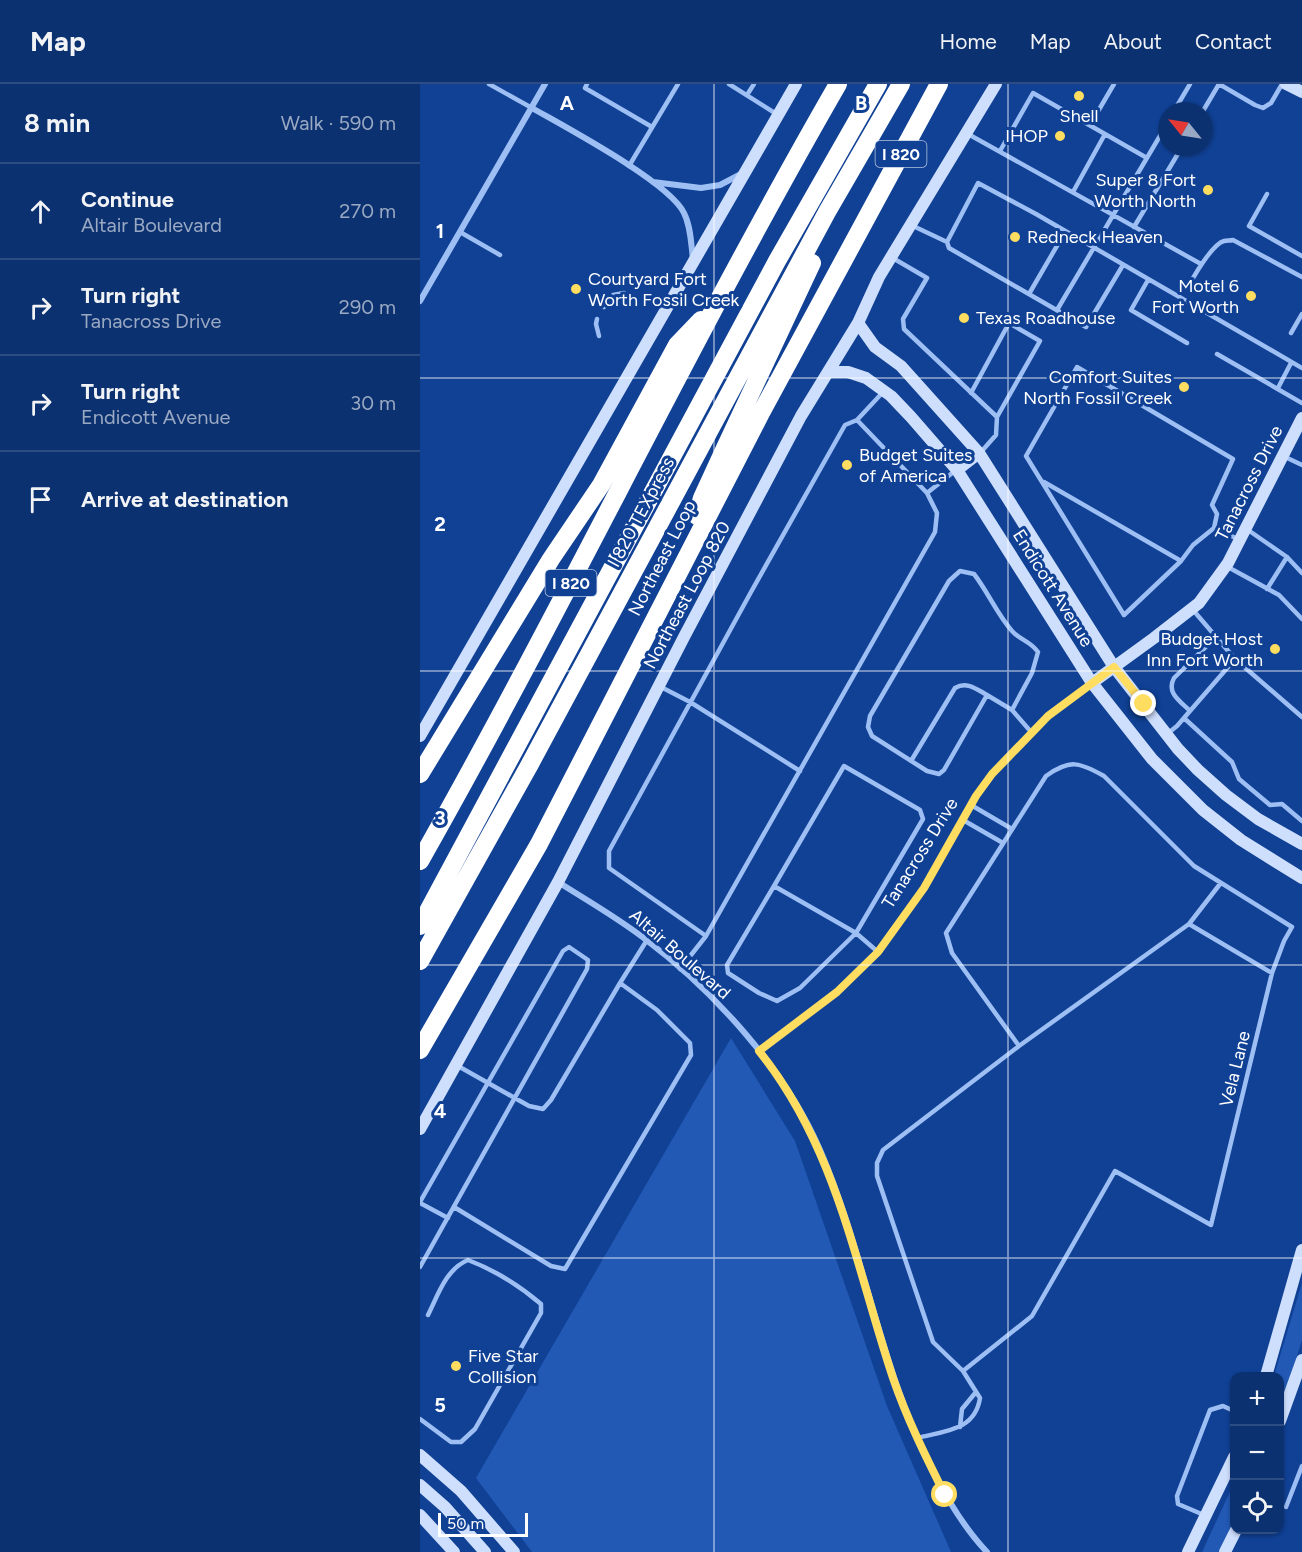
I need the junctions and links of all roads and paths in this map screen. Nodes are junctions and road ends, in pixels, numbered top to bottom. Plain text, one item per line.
1 (489, 84) edge
2 (545, 84) edge
3 (587, 84) edge
4 (678, 84) edge
5 (729, 84) edge
6 (754, 84) edge
7 (795, 84) edge
8 (838, 84) edge
9 (878, 84) edge
10 (901, 84) edge
11 (939, 84) edge
12 (996, 84) edge
13 (1034, 84) edge
14 (1114, 84) edge
15 (1190, 84) edge
16 (1284, 84) edge
17 (1302, 92) edge
18 (1033, 93) junction
19 (747, 95) junction
20 (1179, 102) edge
21 (1208, 102) edge
22 (531, 108) junction
23 (778, 115) junction
24 (1090, 125) junction
25 (652, 127) junction
26 (966, 133) junction
27 (1105, 134) junction
28 (1158, 139) edge
29 (1000, 151) junction
30 (1177, 156) edge
31 (1147, 158) junction
32 (629, 166) junction
33 (747, 171) junction
34 (652, 182) junction
35 (1073, 192) junction
36 (1267, 194) dead end
37 (827, 212) junction
38 (1114, 215) junction
39 (911, 225) junction
40 (1134, 227) junction
41 (460, 232) junction
42 (1065, 232) junction
43 (947, 242) junction
44 (1092, 247) junction
45 (500, 255) dead end
46 (1302, 256) edge
47 (891, 257) junction
48 (694, 264) junction
49 (1201, 264) junction
50 (1123, 265) junction
51 (1302, 277) edge
52 (1193, 278) dead end
53 (1148, 280) junction
54 (624, 293) dead end
55 (1029, 294) junction
56 (420, 301) edge
57 (717, 303) junction
58 (604, 307) dead end
59 (1057, 310) junction
60 (1302, 314) edge
61 (597, 319) dead end
62 (858, 323) junction
63 (1291, 333) dead end
64 (599, 336) dead end
65 (1187, 343) dead end
66 (1217, 354) dead end
67 (1291, 363) junction
68 (1302, 368) edge
69 (829, 372) junction
70 (1278, 388) junction
71 (884, 391) junction
72 (971, 393) junction
73 (1302, 402) edge
74 (997, 417) junction
75 (1302, 418) edge
76 (857, 420) junction
77 (979, 453) junction
78 (1283, 456) junction
79 (1302, 465) edge
80 (957, 470) junction
81 (1041, 481) junction
82 (927, 494) junction
83 (1214, 528) junction
84 (1243, 534) junction
85 (686, 555) junction
86 (1287, 557) junction
87 (1181, 561) junction
88 (1226, 565) junction
89 (1302, 573) edge
90 (1267, 589) junction
91 (1192, 608) junction
92 (1302, 619) edge
93 (1216, 637) junction
94 (1235, 659) junction
95 (1114, 667) junction
96 (1092, 683) junction
97 (659, 686) junction
98 (987, 695) junction
99 (690, 702) junction
100 (1012, 710) junction
101 (1190, 711) junction
102 (1302, 717) edge
103 (1184, 718) junction
104 (1032, 733) junction
105 (1167, 734) junction
106 (420, 736) edge
107 (911, 761) junction
108 (800, 771) junction
109 (420, 774) edge
110 (971, 806) junction
111 (963, 820) junction
112 (1302, 821) edge
113 (1012, 829) junction
114 (1003, 843) junction
115 (1302, 844) edge
116 (420, 861) edge
117 (1302, 878) edge
118 (558, 882) junction
119 (1220, 884) junction
120 (774, 886) junction
121 (1189, 924) junction
122 (420, 926) edge
123 (856, 933) junction
124 (706, 936) junction
125 (647, 940) junction
126 (878, 952) junction
127 (420, 962) edge
128 (680, 969) junction
129 (1272, 973) junction
130 (621, 983) junction
131 (1019, 1046) junction
132 (420, 1050) edge
133 (759, 1051) junction
134 (456, 1064) junction
135 (487, 1084) junction
136 (514, 1098) junction
137 (420, 1129) edge
138 (420, 1202) edge
139 (453, 1207) junction
140 (448, 1218) junction
141 (1302, 1250) edge
142 (420, 1267) edge
143 (428, 1315) dead end
144 (1301, 1366) edge
145 (963, 1371) junction
146 (1267, 1372) edge
147 (976, 1392) junction
148 (1230, 1409) edge
149 (1284, 1410) edge
150 (420, 1419) edge
151 (960, 1427) junction
152 (917, 1438) junction
153 (420, 1455) edge
154 (1230, 1465) edge
155 (1302, 1466) edge
156 (420, 1485) edge
157 (1286, 1507) dead end
158 (420, 1515) edge
159 (1206, 1516) junction
160 (1234, 1534) edge
161 (454, 1552) edge
162 (485, 1552) edge
163 (513, 1552) edge
164 (987, 1552) edge
165 (1188, 1552) edge
166 (1225, 1552) edge

1 - 22 lane
2 - 22 street
3 - 25 lane
4 - 25 lane
5 - 19 lane
6 - 19 lane
7 - 23 main road
8 - 57 highway, I 820
9 - 122 highway, I 820 TEXpress
10 - 37 highway, I 820 TEXpress
11 - 85 highway, Northeast Loop / I 820
12 - 26 main road, Northeast Loop 820
13 - 18 lane
14 - 24 lane
15 - 20 lane
16 - 17 main road
16 - 21 lane
18 - 24 lane
18 - 29 lane
19 - 23 lane
22 - 32 street
22 - 41 street
23 - 33 main road
24 - 27 lane
25 - 32 lane
26 - 29 lane
26 - 39 main road, Northeast Loop 820
27 - 31 lane
27 - 35 lane
28 - 31 lane
29 - 35 lane
30 - 40 lane
31 - 38 lane
32 - 34 street
33 - 34 street
33 - 48 main road
34 - 48 street
35 - 38 lane
36 - 46 lane
37 - 85 highway
37 - 127 highway, I 820 TEXpress
38 - 40 lane
38 - 44 lane
39 - 43 lane
39 - 47 main road, Northeast Loop 820
40 - 49 lane
41 - 45 lane
41 - 56 street
42 - 43 lane
42 - 44 lane
42 - 55 lane
43 - 55 lane
44 - 50 lane
44 - 59 lane
47 - 62 main road, Northeast Loop 820
47 - 72 lane
48 - 106 main road
49 - 51 lane
49 - 52 lane
50 - 53 lane
50 - 59 lane
53 - 65 lane
53 - 67 lane
54 - 58 lane
55 - 59 lane
57 - 109 highway
57 - 116 highway, I 820
60 - 63 lane
61 - 64 lane
62 - 69 main road, Northeast Loop 820
62 - 77 main road, Endicott Avenue
66 - 70 lane
67 - 68 lane
67 - 70 lane
69 - 71 main road, Endicott Avenue
69 - 97 main road, Northeast Loop 820
70 - 73 lane
71 - 76 lane
71 - 80 main road, Endicott Avenue
72 - 74 lane
72 - 74 lane
74 - 77 lane
75 - 78 main road, Tanacross Drive
76 - 82 lane
76 - 99 lane
77 - 80 main road
77 - 95 main road, Endicott Avenue
78 - 79 lane
78 - 84 main road, Tanacross Drive
80 - 82 lane
80 - 96 main road, Endicott Avenue
81 - 83 lane
81 - 87 lane
81 - 87 lane
82 - 108 lane
83 - 84 lane
83 - 87 lane
84 - 86 lane
84 - 88 main road, Tanacross Drive
85 - 132 highway, Northeast Loop / I 820
86 - 89 lane
86 - 90 lane
88 - 90 lane
88 - 91 main road, Tanacross Drive
90 - 92 lane
91 - 93 lane
91 - 95 main road, Tanacross Drive
93 - 94 lane
93 - 101 lane
94 - 101 lane
94 - 102 lane
95 - 96 main road, Tanacross Drive
95 - 105 main road, Endicott Avenue
96 - 104 street, Tanacross Drive
96 - 117 main road, Endicott Avenue
97 - 99 lane
97 - 118 main road, Northeast Loop 820
98 - 100 lane
98 - 107 lane
98 - 107 lane
99 - 108 lane
99 - 124 lane
100 - 104 lane
100 - 107 lane
101 - 103 lane
103 - 105 lane
103 - 112 lane
104 - 110 street, Tanacross Drive
105 - 115 main road, Endicott Avenue
108 - 124 lane
110 - 111 street, Tanacross Drive
110 - 113 lane
111 - 114 lane
111 - 126 street, Tanacross Drive
113 - 114 lane, Vela Lane
113 - 119 lane, Vela Lane
114 - 131 lane, Vela Lane
118 - 125 street, Altair Boulevard
118 - 134 main road, Northeast Loop 820
119 - 121 lane
119 - 129 lane, Vela Lane
120 - 123 lane
120 - 123 lane
120 - 123 lane
121 - 129 lane
121 - 131 lane
123 - 126 lane
124 - 128 lane
125 - 128 street, Altair Boulevard
125 - 130 lane
126 - 133 street, Tanacross Drive
128 - 133 street, Altair Boulevard
129 - 145 lane, Vela Lane
130 - 136 lane
130 - 139 lane
131 - 145 lane
133 - 152 street, Altair Boulevard
134 - 135 lane
134 - 137 main road, Northeast Loop 820
135 - 136 lane
135 - 136 lane
135 - 138 lane
136 - 139 lane
138 - 140 lane
139 - 140 lane
140 - 142 lane
141 - 146 main road
143 - 150 lane
144 - 149 main road
145 - 147 lane
147 - 151 lane
147 - 151 lane
148 - 159 lane
151 - 152 lane
152 - 164 street, Altair Boulevard
153 - 163 main road
154 - 159 main road
155 - 157 lane
156 - 162 main road
158 - 161 main road
159 - 165 main road
160 - 166 main road

